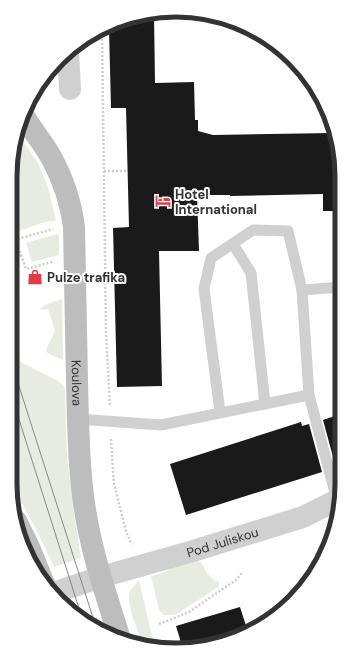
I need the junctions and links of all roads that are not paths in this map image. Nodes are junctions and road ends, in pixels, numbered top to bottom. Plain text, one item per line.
1 (68, 59) edge
2 (70, 88) dead end
3 (27, 121) edge
4 (233, 244) junction
5 (335, 287) edge
6 (302, 290) junction
7 (309, 395) junction
8 (264, 404) junction
9 (220, 412) junction
10 (78, 419) junction
11 (335, 485) edge
12 (334, 501) edge
13 (101, 577) junction
14 (58, 591) edge
15 (118, 632) edge

1 - 2 street
3 - 10 main road, Koulova
4 - 6 lane
4 - 8 lane
4 - 9 lane
5 - 6 lane
6 - 7 lane
7 - 8 lane
7 - 11 lane
8 - 9 lane
9 - 10 lane
10 - 13 main road, Koulova
12 - 13 street, Pod Juliskou
13 - 14 street, Pod Juliskou
13 - 15 main road, Koulova

